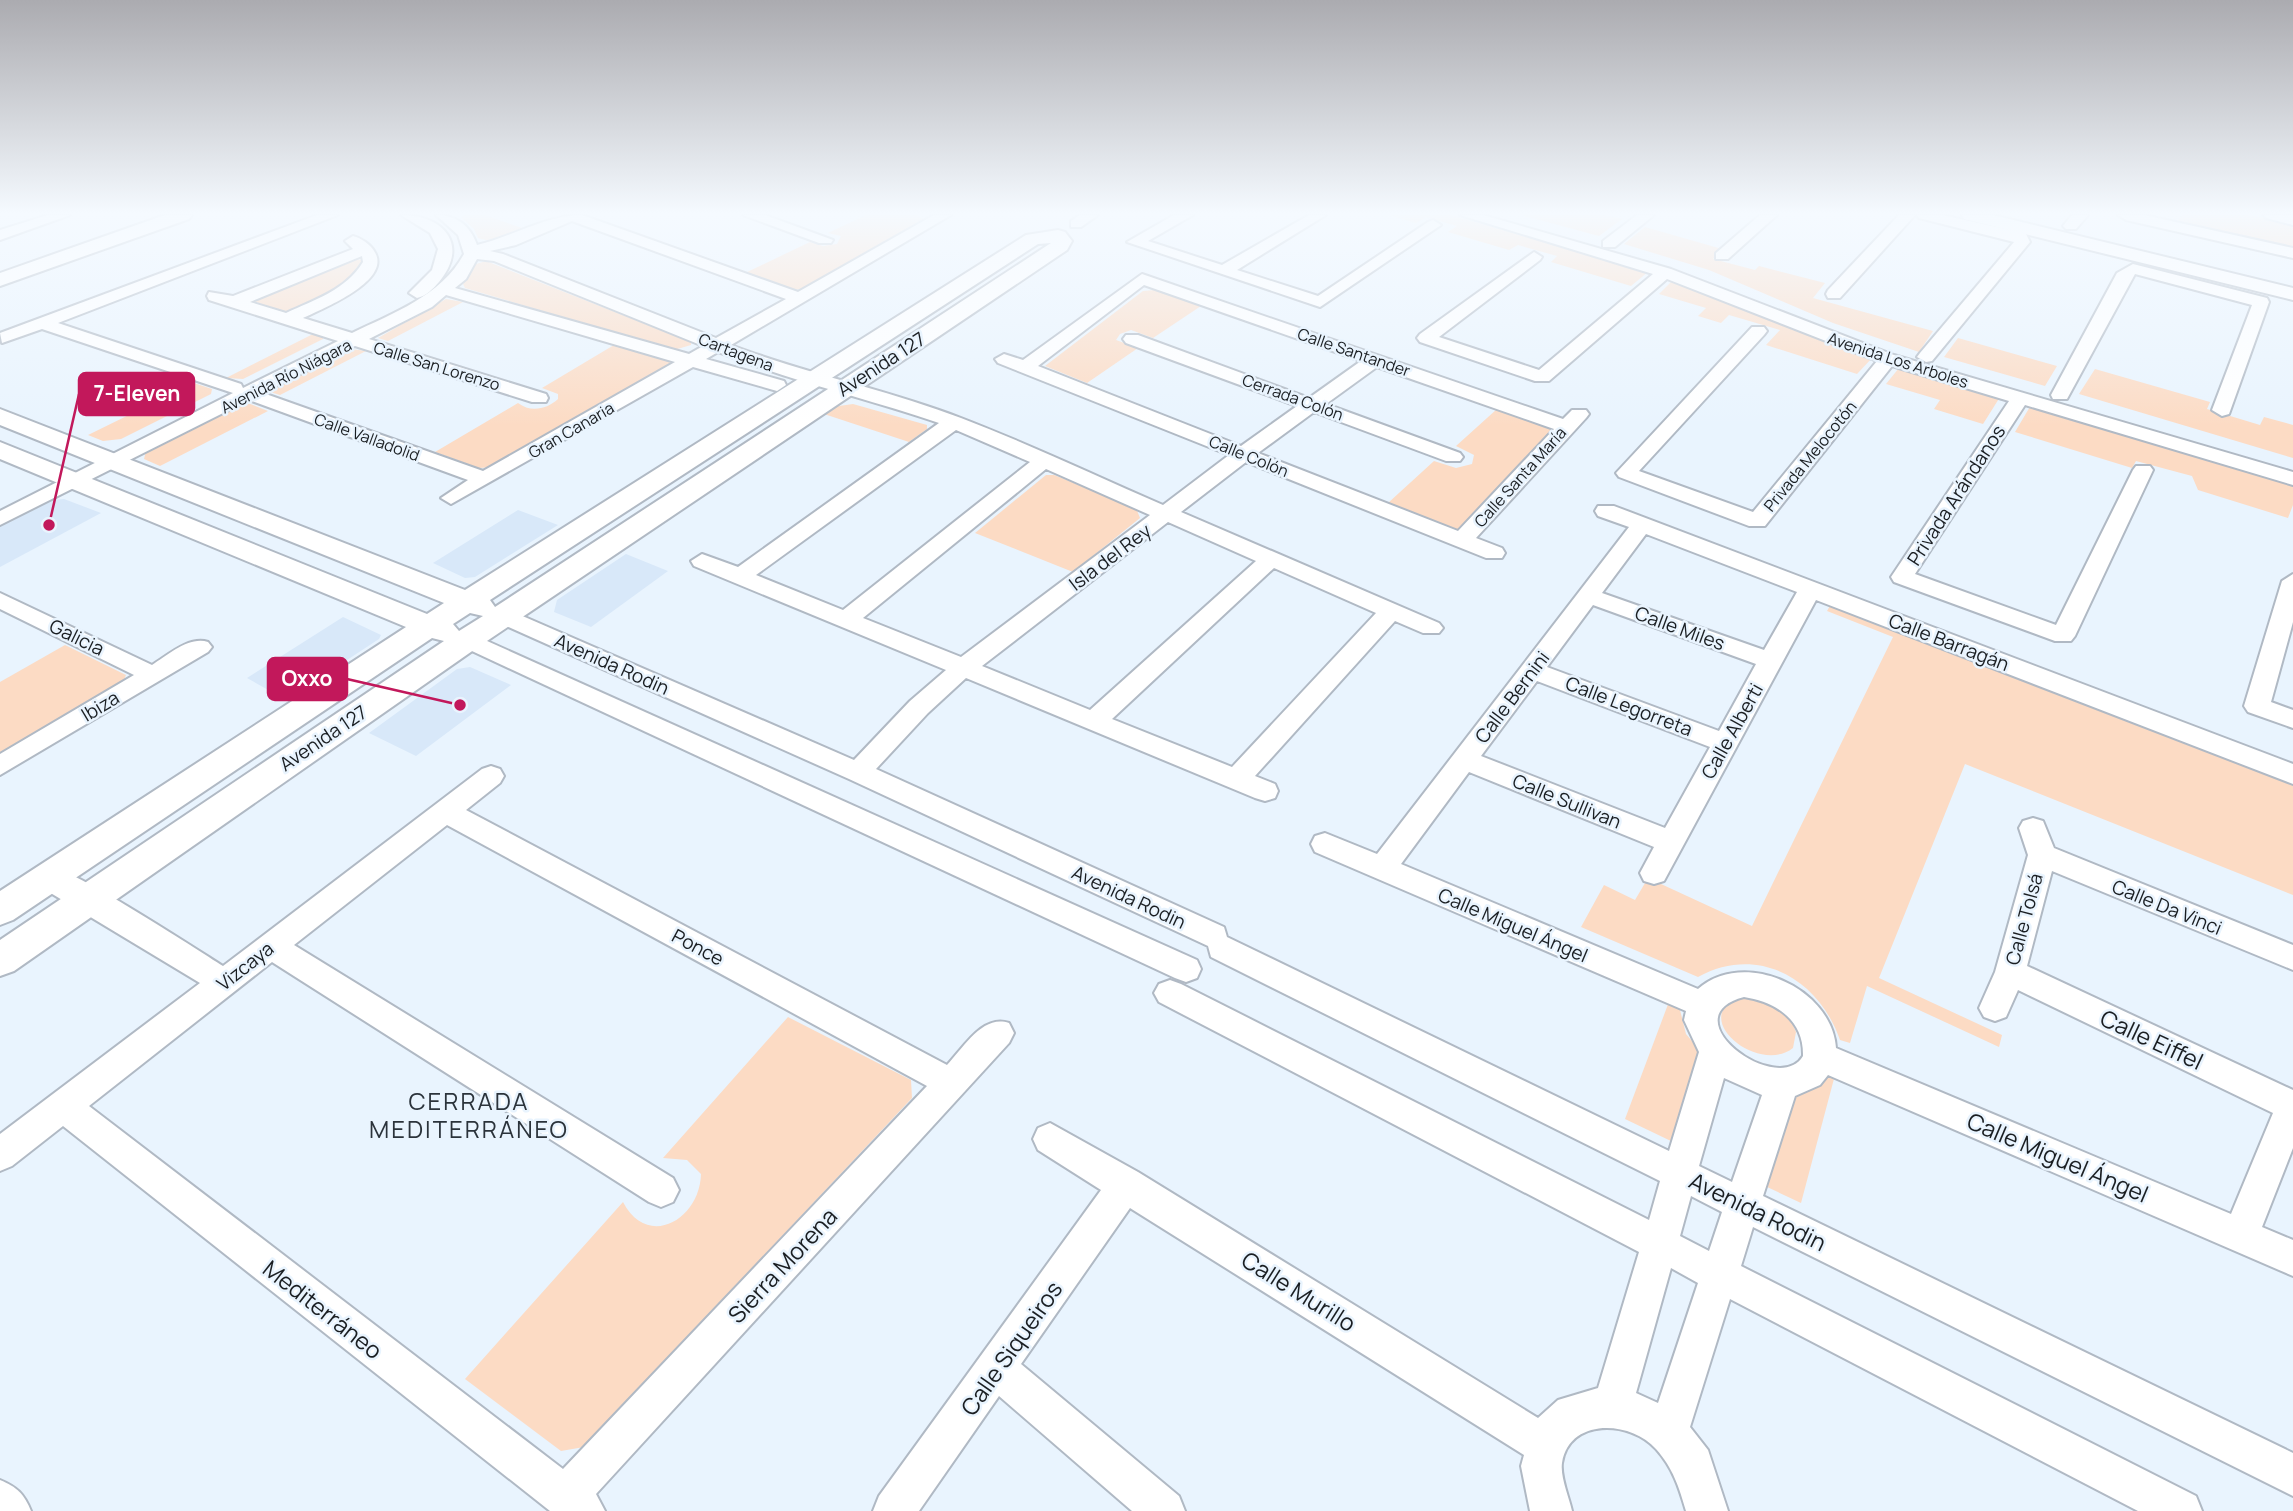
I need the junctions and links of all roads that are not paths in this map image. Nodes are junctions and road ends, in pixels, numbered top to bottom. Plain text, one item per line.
1 (141, 286) edge
2 (275, 286) edge
3 (352, 286) edge
4 (426, 286) edge
5 (450, 286) edge
6 (568, 286) edge
7 (765, 286) edge
8 (820, 286) edge
9 (967, 286) edge
10 (994, 286) edge
11 (1133, 286) edge
12 (1161, 286) edge
13 (1268, 286) edge
14 (1344, 286) edge
15 (1496, 286) edge
16 (1649, 286) edge
17 (1713, 286) edge
18 (1728, 286) edge
19 (1842, 286) edge
20 (1986, 286) edge
21 (2118, 286) edge
22 (2197, 286) edge
23 (2258, 286) edge
24 (445, 290) junction
25 (1743, 294) junction
26 (1834, 294) dead end
27 (2293, 294) edge
28 (215, 296) dead end
29 (799, 298) junction
30 (234, 302) junction
31 (286, 319) junction
32 (41, 323) junction
33 (1758, 331) dead end
34 (2, 338) edge
35 (348, 338) junction
36 (1132, 339) dead end
37 (717, 345) junction
38 (1926, 357) junction
39 (1004, 359) dead end
40 (1376, 359) junction
41 (1888, 359) junction
42 (690, 361) junction
43 (1025, 368) junction
44 (1967, 376) junction
45 (821, 389) junction
46 (242, 391) junction
47 (2060, 395) junction
48 (539, 398) dead end
49 (2020, 398) junction
50 (1312, 404) junction
51 (2222, 410) dead end
52 (0, 416) edge
53 (1572, 420) joint
54 (954, 422) junction
55 (0, 450) edge
56 (2227, 452) junction
57 (1243, 454) junction
58 (1453, 457) dead end
59 (106, 458) junction
60 (1044, 461) junction
61 (2293, 464) edge
62 (2143, 470) dead end
63 (68, 478) junction
64 (485, 479) junction
65 (2293, 479) edge
66 (451, 498) dead end
67 (0, 503) edge
68 (1606, 511) dead end
69 (1166, 514) junction
70 (0, 519) edge
71 (1642, 525) junction
72 (1462, 540) junction
73 (1494, 553) dead end
74 (1271, 559) junction
75 (702, 561) dead end
76 (739, 576) junction
77 (2293, 581) edge
78 (1810, 589) junction
79 (1589, 596) junction
80 (0, 600) edge
81 (468, 602) junction
82 (1391, 611) junction
83 (503, 616) junction
84 (846, 620) junction
85 (429, 626) junction
86 (1431, 628) dead end
87 (467, 640) junction
88 (200, 647) dead end
89 (1771, 661) junction
90 (963, 668) junction
91 (1532, 670) junction
92 (153, 675) junction
93 (2293, 719) edge
94 (1094, 721) junction
95 (1726, 743) junction
96 (1464, 760) junction
97 (0, 766) edge
98 (859, 772) junction
99 (2293, 774) edge
100 (491, 776) dead end
101 (1237, 779) junction
102 (1265, 791) dead end
103 (445, 811) junction
104 (1671, 842) junction
105 (2038, 842) joint
106 (1325, 844) dead end
107 (1381, 869) junction
108 (1654, 873) dead end
109 (1079, 874) junction
110 (49, 878) junction
111 (89, 899) junction
112 (1053, 908) junction
113 (0, 910) edge
114 (271, 946) junction
115 (2293, 958) edge
116 (0, 960) edge
117 (2010, 972) junction
118 (224, 982) junction
119 (1702, 1004) junction
120 (1994, 1008) dead end
121 (998, 1033) dead end
122 (1715, 1052) junction
123 (1822, 1057) junction
124 (951, 1083) junction
125 (1782, 1083) junction
126 (63, 1106) junction
127 (2293, 1106) edge
128 (1050, 1139) dead end
129 (0, 1155) edge
130 (1680, 1172) junction
131 (1126, 1184) junction
132 (661, 1190) dead end
133 (1743, 1203) junction
134 (2241, 1234) junction
135 (1660, 1243) junction
136 (2293, 1258) edge
137 (1720, 1275) junction
138 (997, 1368) junction
139 (1613, 1405) junction
140 (1668, 1433) junction
141 (1546, 1446) junction
142 (2293, 1475) edge
143 (0, 1501) edge
144 (575, 1504) edge
145 (10, 1511) edge
146 (894, 1511) edge
147 (1164, 1511) edge
148 (1551, 1511) edge
149 (1707, 1511) edge
150 (2181, 1511) edge

1 - 32 street
2 - 30 street
3 - 31 street
4 - 35 street, Avenida Río Niágara
5 - 24 street, Avenida Río Niágara
6 - 37 street, Cartagena
7 - 29 street
8 - 29 street
9 - 45 main road, Avenida 127
10 - 45 main road, Avenida 127
11 - 43 street
12 - 40 street, Calle Santander
13 - 14 street
15 - 16 street
17 - 25 street, Avenida Los Arboles
18 - 25 street, Avenida Los Arboles
19 - 26 street
20 - 38 street
21 - 47 street
22 - 51 street
23 - 27 main road
24 - 35 street, Avenida Río Niágara
24 - 42 street, Cartagena
25 - 38 street, Avenida Los Arboles
25 - 41 street, Avenida Los Arboles
28 - 30 street, Calle San Lorenzo
29 - 37 street
30 - 31 street, Calle San Lorenzo
31 - 35 street, Calle San Lorenzo
32 - 34 street
32 - 46 street, Calle Valladolid
33 - 41 street, Privada Melocotón
35 - 46 street, Avenida Río Niágara
35 - 48 street, Calle San Lorenzo
36 - 50 street, Cerrada Colón
37 - 42 street
37 - 45 street, Cartagena
38 - 44 street, Avenida Los Arboles
39 - 43 street, Calle Colón
40 - 50 street, Isla del Rey
40 - 53 street, Calle Santander
41 - 44 street, Avenida Los Arboles
42 - 45 street, Cartagena
42 - 64 street, Gran Canaria
43 - 57 street, Calle Colón
44 - 47 street, Avenida Los Arboles
44 - 49 street, Avenida Los Arboles
45 - 54 street
45 - 81 main road, Avenida 127
45 - 83 main road, Avenida 127
46 - 59 street, Avenida Río Niágara
46 - 64 street, Calle Valladolid
47 - 56 street, Avenida Los Arboles
49 - 56 street, Avenida Los Arboles
49 - 62 street, Privada Arándanos
50 - 57 street, Isla del Rey
50 - 58 street, Cerrada Colón
52 - 59 main road, Avenida Rodin
53 - 72 street, Calle Santa María
54 - 60 street
54 - 76 street
55 - 63 main road, Avenida Rodin
56 - 61 street, Avenida Los Arboles
56 - 65 street, Avenida Los Arboles
57 - 69 street, Isla del Rey
57 - 72 street, Calle Colón
59 - 63 street, Avenida Río Niágara
59 - 81 main road, Avenida Rodin
60 - 69 street
60 - 84 street
63 - 67 street, Avenida Río Niágara
63 - 70 street, Avenida Río Niágara
63 - 85 main road, Avenida Rodin
64 - 66 street, Gran Canaria
68 - 71 street, Calle Barragán
69 - 74 street
69 - 90 street, Isla del Rey
71 - 78 street, Calle Barragán
71 - 79 street, Calle Bernini
72 - 73 street, Calle Colón
74 - 82 street
74 - 94 street
75 - 76 street
76 - 84 street
77 - 93 street
78 - 89 street, Calle Alberti
78 - 99 street, Calle Barragán
79 - 89 street, Calle Miles
79 - 91 street, Calle Bernini
80 - 92 street, Galicia
81 - 83 main road, Avenida Rodin
81 - 85 main road, Avenida 127
82 - 86 street
82 - 101 street
83 - 87 main road, Avenida 127
83 - 98 street, Avenida Rodin
84 - 90 street
85 - 87 main road, Avenida Rodin
85 - 110 main road, Avenida 127
87 - 111 main road, Avenida 127
87 - 112 street, Avenida Rodin
88 - 92 street, Ibiza
89 - 95 street, Calle Alberti
90 - 94 street
90 - 98 street, Isla del Rey
91 - 95 street, Calle Legorreta
91 - 96 street, Calle Bernini
92 - 97 street, Ibiza
94 - 101 street
95 - 104 street, Calle Alberti
96 - 104 street, Calle Sullivan
96 - 107 street, Calle Bernini
98 - 109 street, Avenida Rodin
100 - 103 street, Vizcaya
101 - 102 street
103 - 114 street, Vizcaya
103 - 124 street, Ponce
104 - 108 street, Calle Alberti
105 - 115 street, Calle Da Vinci
105 - 117 street, Calle Tolsá
106 - 107 street, Calle Miguel Ángel
107 - 119 street, Calle Miguel Ángel
109 - 112 street
109 - 130 street, Avenida Rodin
110 - 111 street
110 - 113 main road, Avenida 127
111 - 116 main road, Avenida 127
111 - 118 street
112 - 135 street, Avenida Rodin
114 - 118 street, Vizcaya
114 - 132 street
117 - 120 street, Calle Tolsá
117 - 127 street, Calle Eiffel
118 - 126 street, Vizcaya
119 - 122 street
119 - 123 street
121 - 124 street, Sierra Morena
122 - 125 street
122 - 130 street
123 - 125 street
123 - 134 street, Calle Miguel Ángel
124 - 144 street, Sierra Morena
125 - 133 street
126 - 129 street, Vizcaya
126 - 144 street, Mediterráneo
127 - 134 street
128 - 131 street, Calle Murillo
130 - 133 street, Avenida Rodin
130 - 135 street
131 - 138 street, Calle Siqueiros
131 - 141 street, Calle Murillo
133 - 137 street
133 - 142 street, Avenida Rodin
134 - 136 street, Calle Miguel Ángel
135 - 137 street, Avenida Rodin
135 - 139 street
137 - 140 street
137 - 150 street, Avenida Rodin
138 - 146 street, Calle Siqueiros
138 - 147 street
139 - 140 street
139 - 141 street
140 - 149 street
141 - 148 street
143 - 145 street

